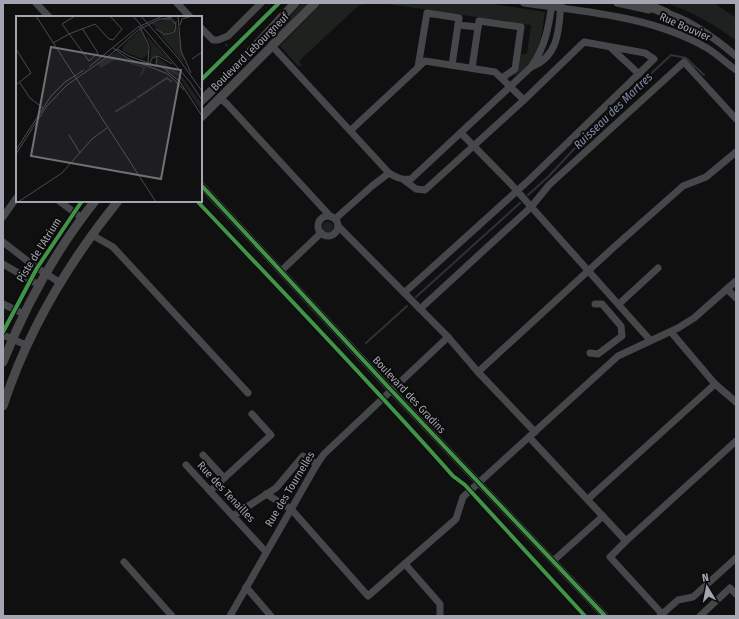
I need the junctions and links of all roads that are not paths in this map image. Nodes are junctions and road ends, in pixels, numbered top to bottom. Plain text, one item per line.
1 (36, 3) edge
2 (177, 3) edge
3 (261, 3) edge
4 (295, 3) edge
5 (315, 3) edge
6 (524, 3) edge
7 (617, 3) edge
8 (642, 3) edge
9 (552, 5) edge
10 (561, 6) edge
11 (666, 13) junction
12 (48, 16) edge
13 (189, 16) edge
14 (458, 25) junction
15 (478, 27) junction
16 (202, 29) edge
17 (273, 47) junction
18 (610, 47) junction
19 (736, 56) edge
20 (452, 65) junction
21 (418, 67) junction
22 (531, 67) junction
23 (472, 68) junction
24 (736, 70) edge
25 (639, 74) junction
26 (502, 78) junction
27 (511, 87) junction
28 (220, 98) junction
29 (202, 100) edge
30 (524, 100) junction
31 (202, 116) edge
32 (736, 119) edge
33 (351, 130) junction
34 (461, 133) junction
35 (474, 146) junction
36 (736, 152) edge
37 (389, 173) junction
38 (404, 180) junction
39 (202, 186) edge
40 (517, 191) junction
41 (16, 198) edge
42 (61, 202) edge
43 (94, 202) edge
44 (117, 202) edge
45 (532, 207) junction
46 (3, 216) edge
47 (82, 218) junction
48 (335, 221) junction
49 (321, 233) junction
50 (92, 235) junction
51 (3, 242) edge
52 (3, 264) edge
53 (658, 268) dead end
54 (281, 271) junction
55 (588, 271) junction
56 (46, 274) junction
57 (736, 281) edge
58 (59, 282) junction
59 (39, 285) junction
60 (727, 289) junction
61 (404, 293) junction
62 (736, 298) edge
63 (3, 304) edge
64 (595, 304) dead end
65 (619, 304) junction
66 (420, 309) junction
67 (24, 314) junction
68 (671, 332) junction
69 (3, 335) edge
70 (448, 337) junction
71 (12, 339) junction
72 (650, 340) junction
73 (26, 345) junction
74 (590, 353) dead end
75 (3, 362) edge
76 (478, 372) junction
77 (715, 384) junction
78 (391, 390) junction
79 (248, 393) dead end
80 (736, 402) edge
81 (3, 406) edge
82 (252, 414) dead end
83 (535, 432) junction
84 (529, 437) junction
85 (736, 441) edge
86 (203, 455) dead end
87 (316, 464) junction
88 (186, 465) dead end
89 (224, 478) junction
90 (479, 483) junction
91 (210, 491) junction
92 (266, 494) junction
93 (588, 499) junction
94 (290, 509) junction
95 (233, 516) junction
96 (603, 516) junction
97 (626, 541) junction
98 (266, 552) junction
99 (736, 558) edge
100 (553, 561) junction
101 (124, 562) dead end
102 (405, 564) junction
103 (246, 587) junction
104 (736, 594) edge
105 (662, 615) edge
106 (172, 616) edge
107 (230, 616) edge
108 (271, 616) edge
109 (440, 616) edge
110 (605, 616) edge
111 (700, 616) edge

1 - 12 street
2 - 13 street
3 - 16 street
4 - 29 main road, Boulevard Lebourgneuf
5 - 17 main road, Boulevard Lebourgneuf
6 - 9 street, Rue Bouvier
7 - 11 street, Rue Bouvier
8 - 11 highway
9 - 10 street, Rue Bouvier
9 - 22 street
10 - 22 street
10 - 24 street, Rue Bouvier
11 - 19 street, Rue Bouvier
14 - 15 street
14 - 20 street
14 - 21 street
15 - 23 street
15 - 26 street
17 - 28 main road, Boulevard Lebourgneuf
17 - 33 street
18 - 25 street
18 - 25 street
18 - 30 street
20 - 21 street
20 - 23 street
21 - 33 street
22 - 27 street
23 - 26 street
25 - 40 street
26 - 27 street
27 - 30 street
27 - 34 street
28 - 31 main road, Boulevard Lebourgneuf
28 - 48 street
30 - 35 street
32 - 45 street
33 - 37 street
34 - 35 street
34 - 38 street
35 - 38 street
35 - 40 street
36 - 55 street
37 - 38 street
37 - 48 street
39 - 54 street, Boulevard des Gradins
40 - 45 street
40 - 61 street
41 - 46 street
42 - 47 street
43 - 47 main road
44 - 50 main road
45 - 55 street
45 - 66 street
47 - 56 main road
48 - 49 street
48 - 49 street
48 - 61 street
49 - 54 street
50 - 58 main road
50 - 79 street
51 - 56 street
52 - 59 street
53 - 65 street
54 - 78 street, Boulevard des Gradins
55 - 65 street
55 - 76 street
56 - 58 street
56 - 59 main road
57 - 60 street
58 - 73 main road
59 - 67 main road
60 - 62 street
60 - 68 street
61 - 66 street
63 - 67 street
64 - 74 street
65 - 72 street
66 - 70 street
67 - 71 main road
68 - 72 street
68 - 77 street
69 - 71 street
70 - 76 street
70 - 78 street, Rue des Tournelles
71 - 73 street
71 - 75 main road
72 - 83 street
73 - 81 main road
76 - 83 street
77 - 80 street
77 - 93 street
78 - 87 street, Rue des Tournelles
78 - 90 street, Boulevard des Gradins
82 - 89 street
83 - 84 street
84 - 90 street
84 - 93 street
85 - 97 street
86 - 89 street
87 - 92 street
87 - 94 street, Rue des Tournelles
88 - 91 street, Rue des Tenailles
89 - 91 street
90 - 100 street, Boulevard des Gradins
90 - 102 street
91 - 95 street, Rue des Tenailles
92 - 94 street
92 - 95 street
93 - 96 street
94 - 98 street, Rue des Tournelles
94 - 102 street
95 - 98 street, Rue des Tenailles
96 - 97 street
96 - 100 street
97 - 105 street
98 - 103 street, Rue des Tournelles
99 - 105 street
100 - 110 street, Boulevard des Gradins
101 - 106 street
102 - 109 street
103 - 107 street, Rue des Tournelles
103 - 108 street
104 - 111 street

